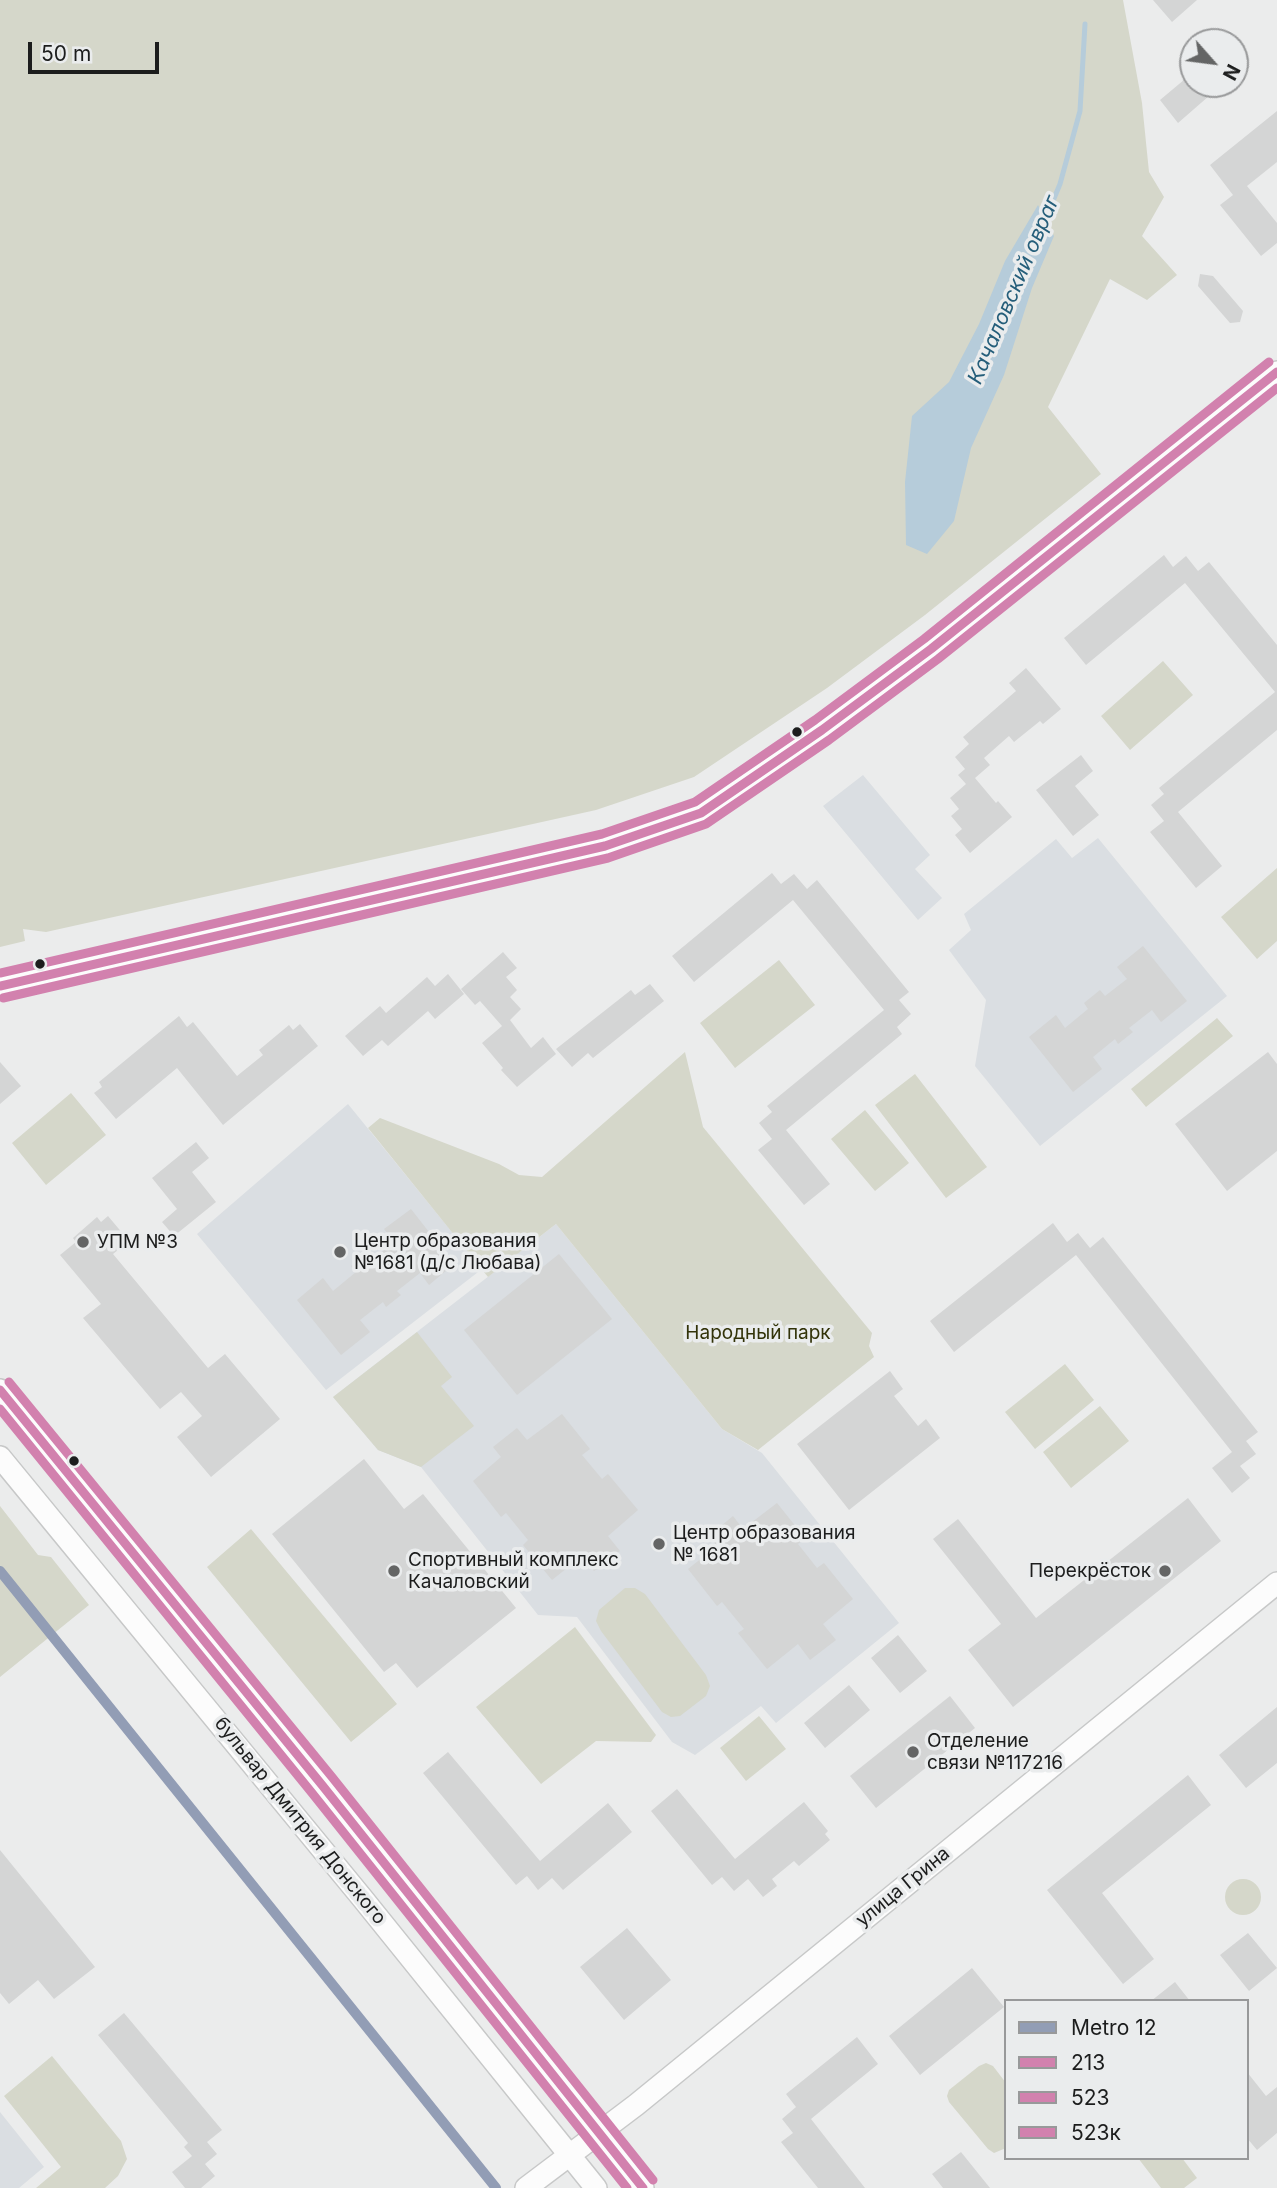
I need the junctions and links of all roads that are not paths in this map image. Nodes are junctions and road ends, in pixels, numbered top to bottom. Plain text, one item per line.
1 (1277, 372) edge
2 (0, 986) edge
3 (0, 1390) edge
4 (0, 1457) edge
5 (1277, 1583) edge
6 (599, 2133) junction
7 (570, 2155) junction
8 (526, 2188) edge
9 (596, 2188) edge
10 (643, 2188) edge

1 - 2 street
3 - 6 street, бульвар Дмитрия Донского
4 - 7 street, бульвар Дмитрия Донского
5 - 6 street, улица Грина
6 - 7 street, улица Грина
6 - 10 street, бульвар Дмитрия Донского
7 - 8 street, улица Грина
7 - 9 street, бульвар Дмитрия Донского

